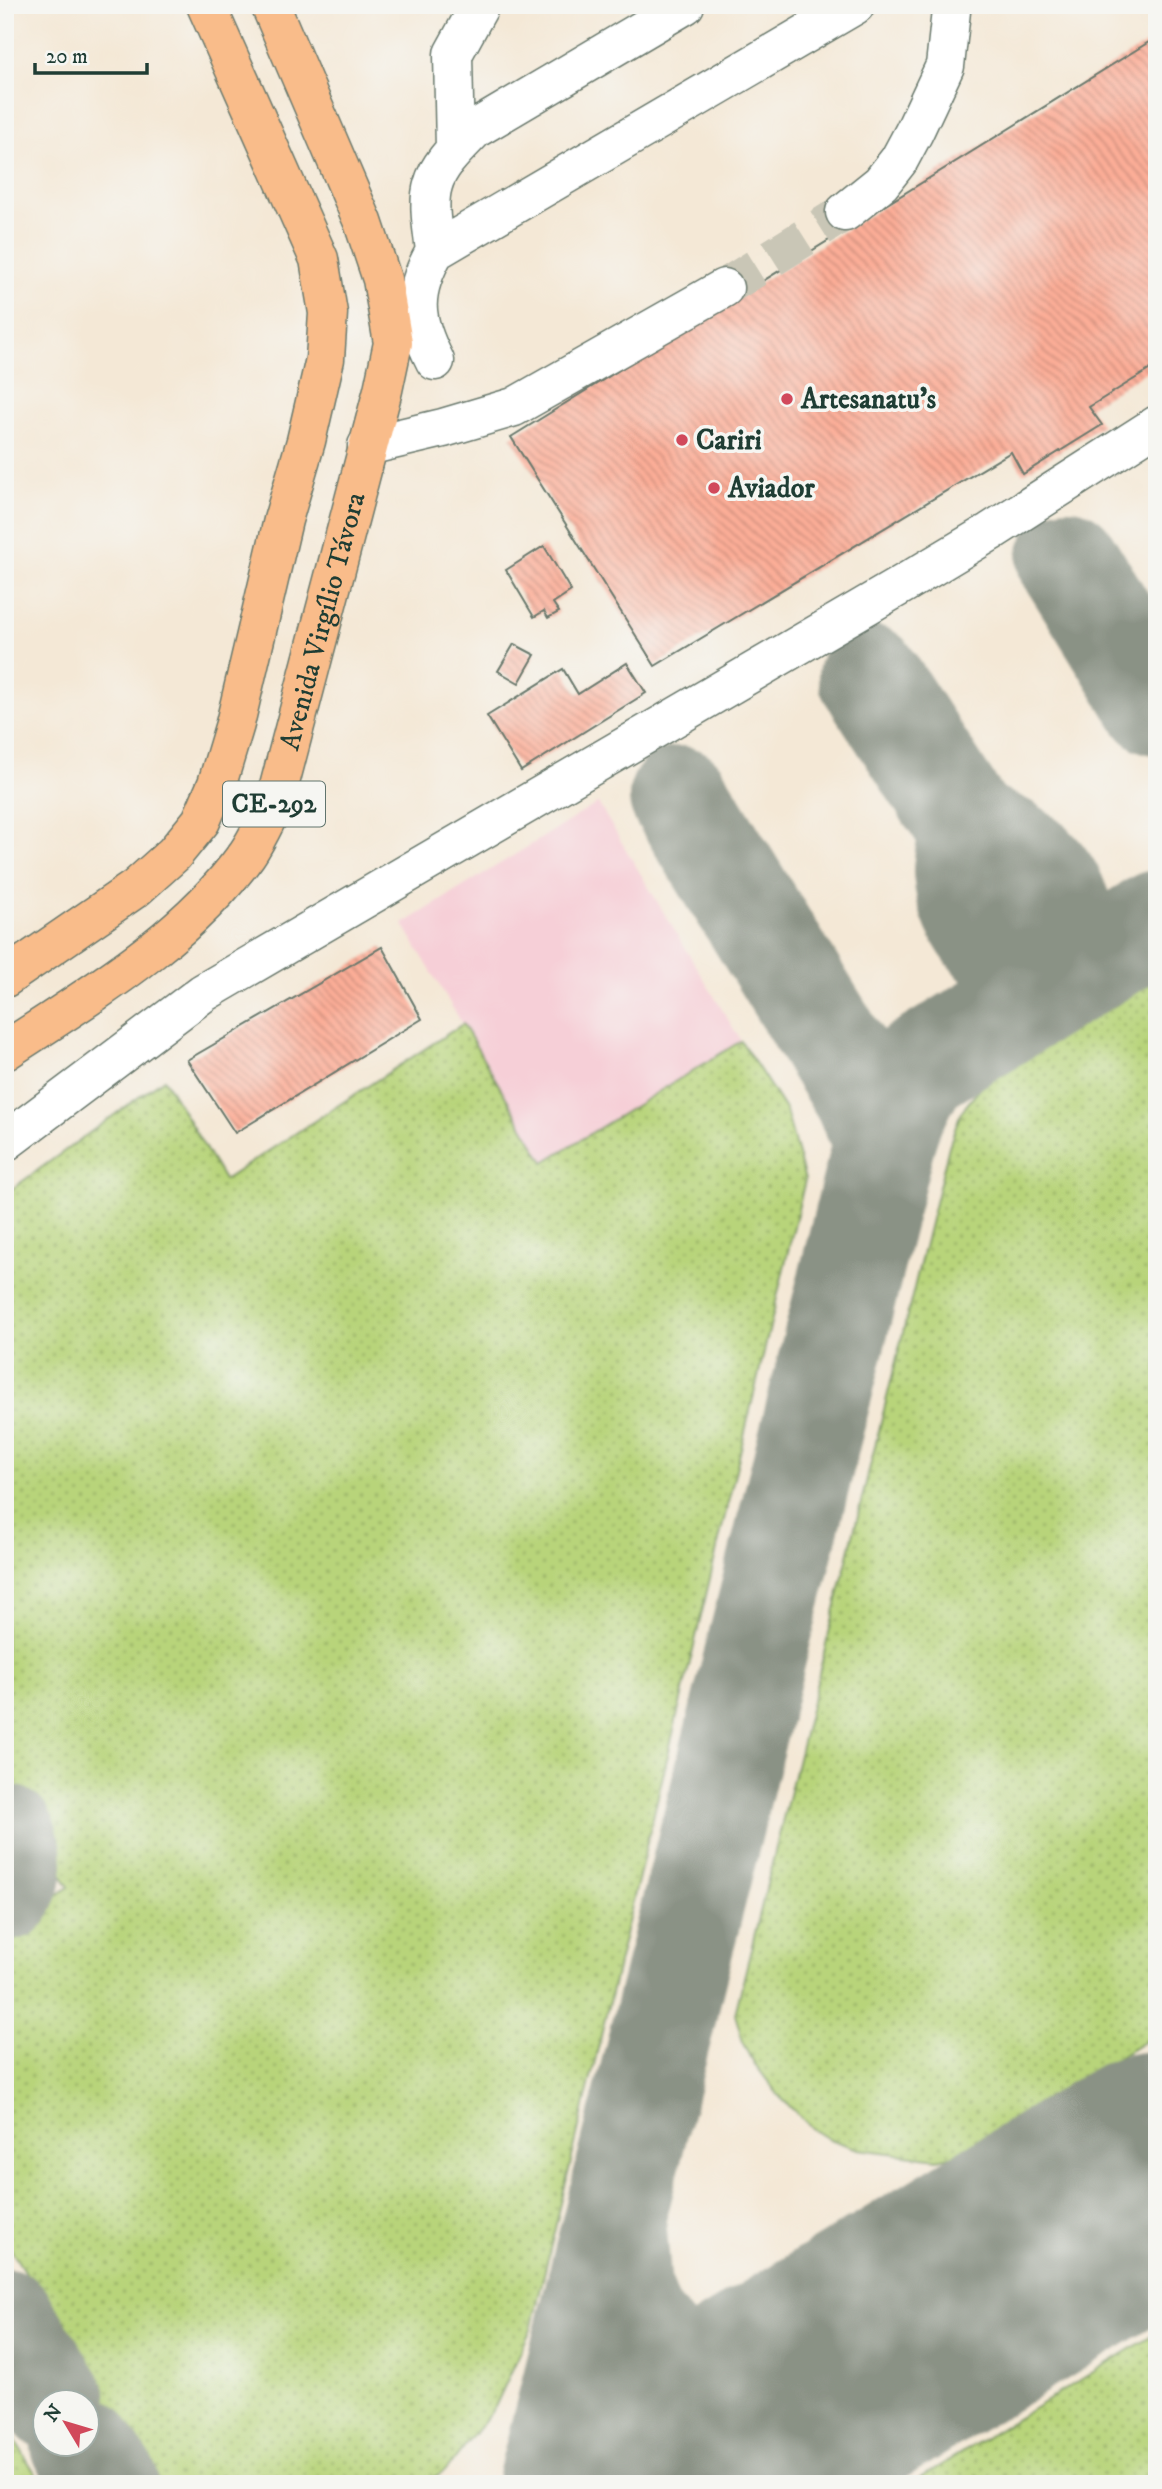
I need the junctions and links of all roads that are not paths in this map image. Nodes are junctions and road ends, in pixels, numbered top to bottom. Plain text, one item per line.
1 (206, 5) edge
2 (270, 5) edge
3 (480, 5) edge
4 (685, 5) edge
5 (855, 5) edge
6 (954, 7) edge
7 (455, 149) junction
8 (845, 212) tunnel mouth
9 (435, 251) junction
10 (724, 288) tunnel mouth
11 (435, 360) dead end
12 (1157, 425) edge
13 (367, 446) junction
14 (5, 978) edge
15 (5, 1051) edge
16 (5, 1142) edge

1 - 14 main road, Avenida Virgílio Távora / CE-292
2 - 13 main road, Avenida Virgílio Távora / CE-292
3 - 7 street
4 - 7 street
5 - 9 street
6 - 8 street
7 - 9 street
9 - 11 street
10 - 13 street
12 - 16 street
13 - 15 main road, Avenida Virgílio Távora / CE-292

